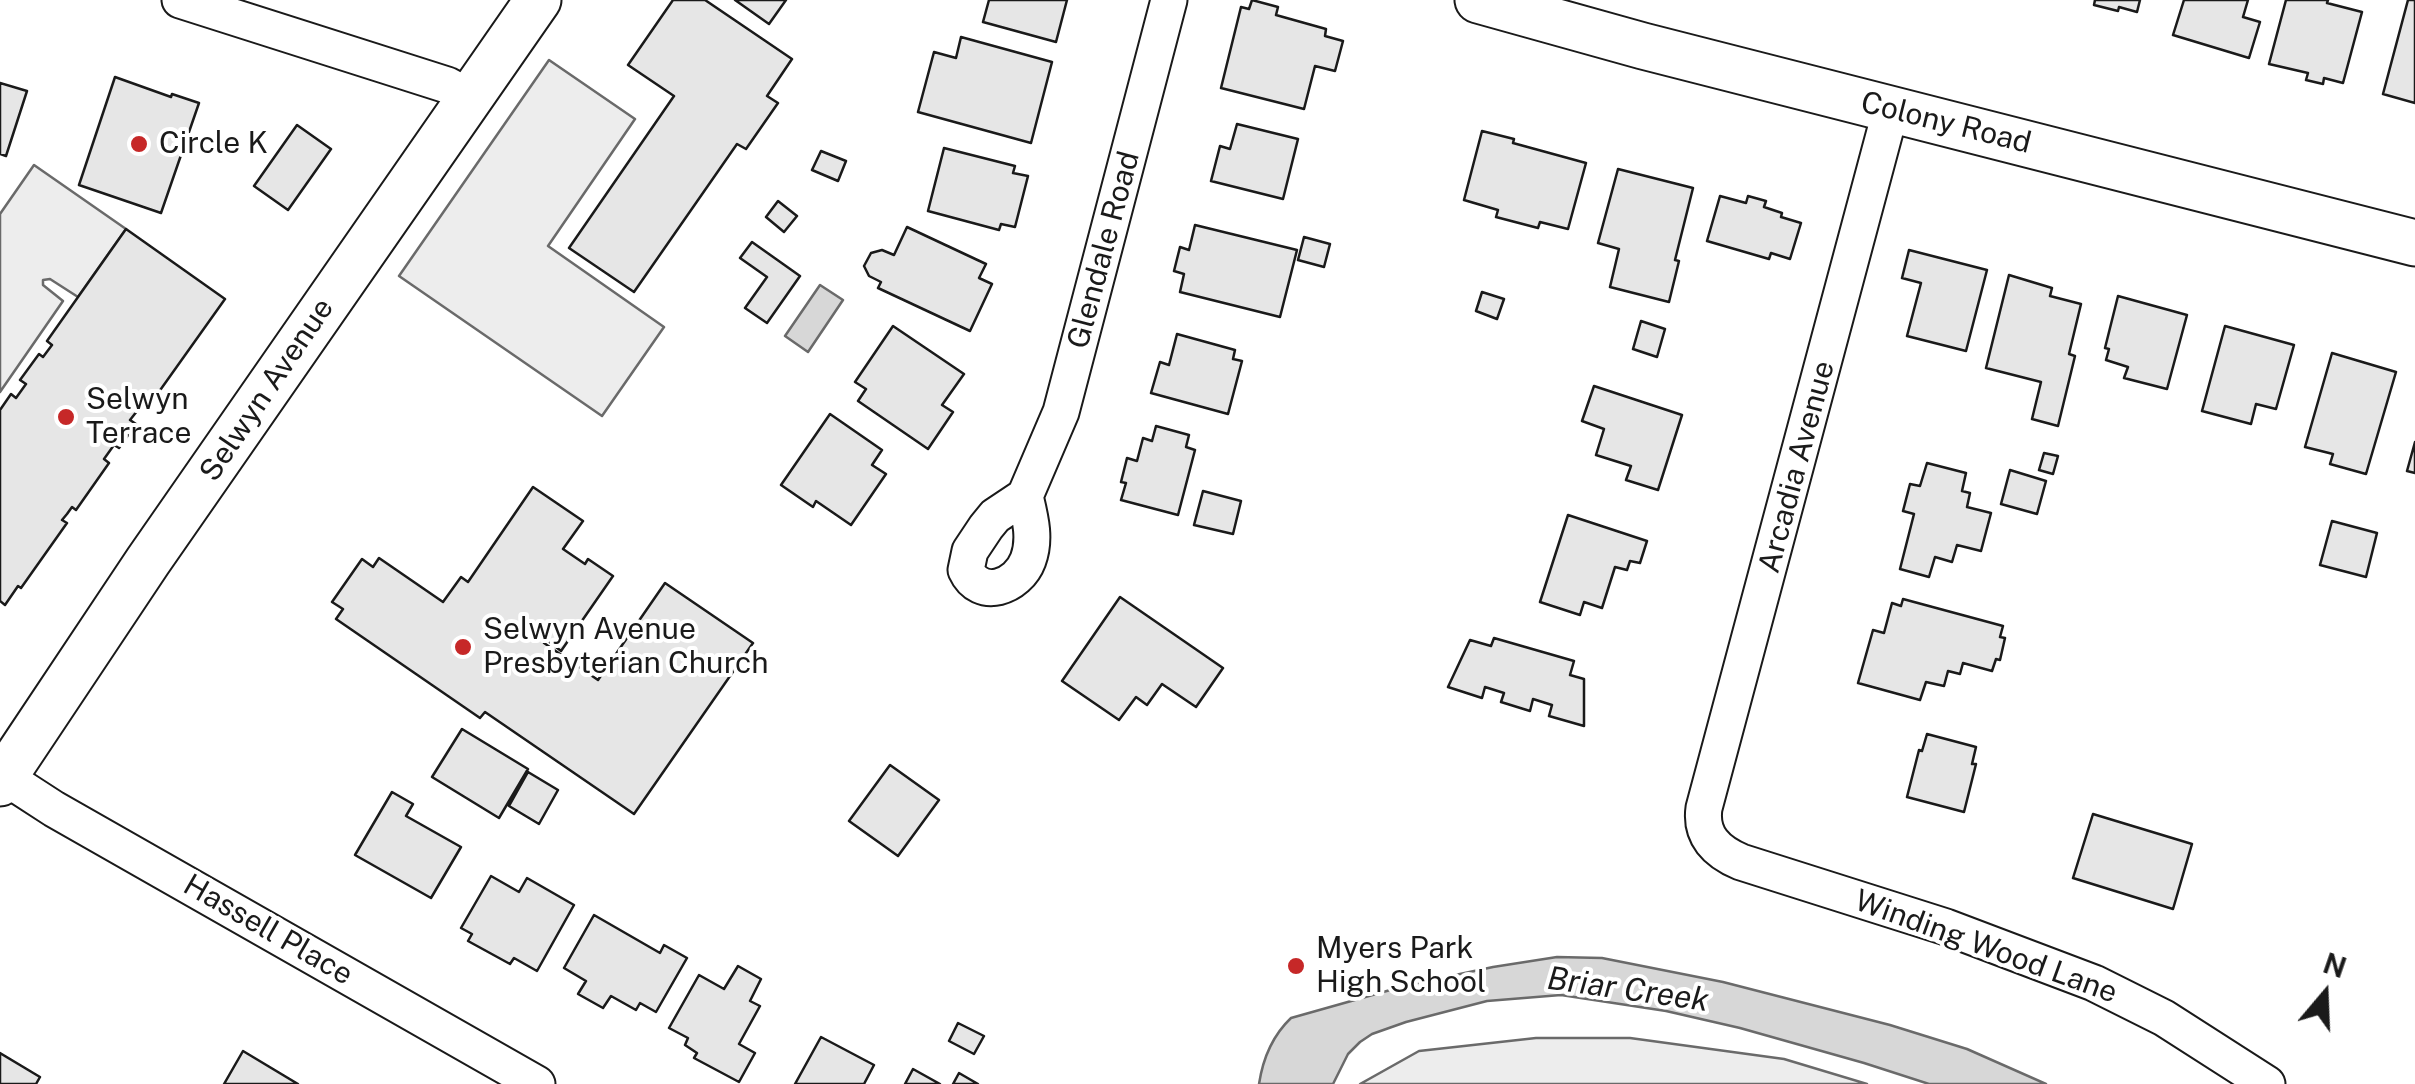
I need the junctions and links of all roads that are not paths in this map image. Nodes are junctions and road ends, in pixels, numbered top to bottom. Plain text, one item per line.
1 (180, 0) edge
2 (538, 0) edge
3 (1169, 0) edge
4 (1478, 0) edge
5 (471, 98) junction
6 (1892, 109) junction
7 (2415, 243) edge
8 (1025, 496) dead end
9 (1, 778) edge
10 (1704, 824) joint
11 (537, 1084) edge
12 (2267, 1084) edge

1 - 5 street
2 - 5 street, Selwyn Avenue
3 - 8 street, Glendale Road
4 - 6 street, Colony Road
5 - 9 street, Selwyn Avenue
6 - 7 street, Colony Road
6 - 10 street, Arcadia Avenue
9 - 11 street, Hassell Place
10 - 12 street, Winding Wood Lane

